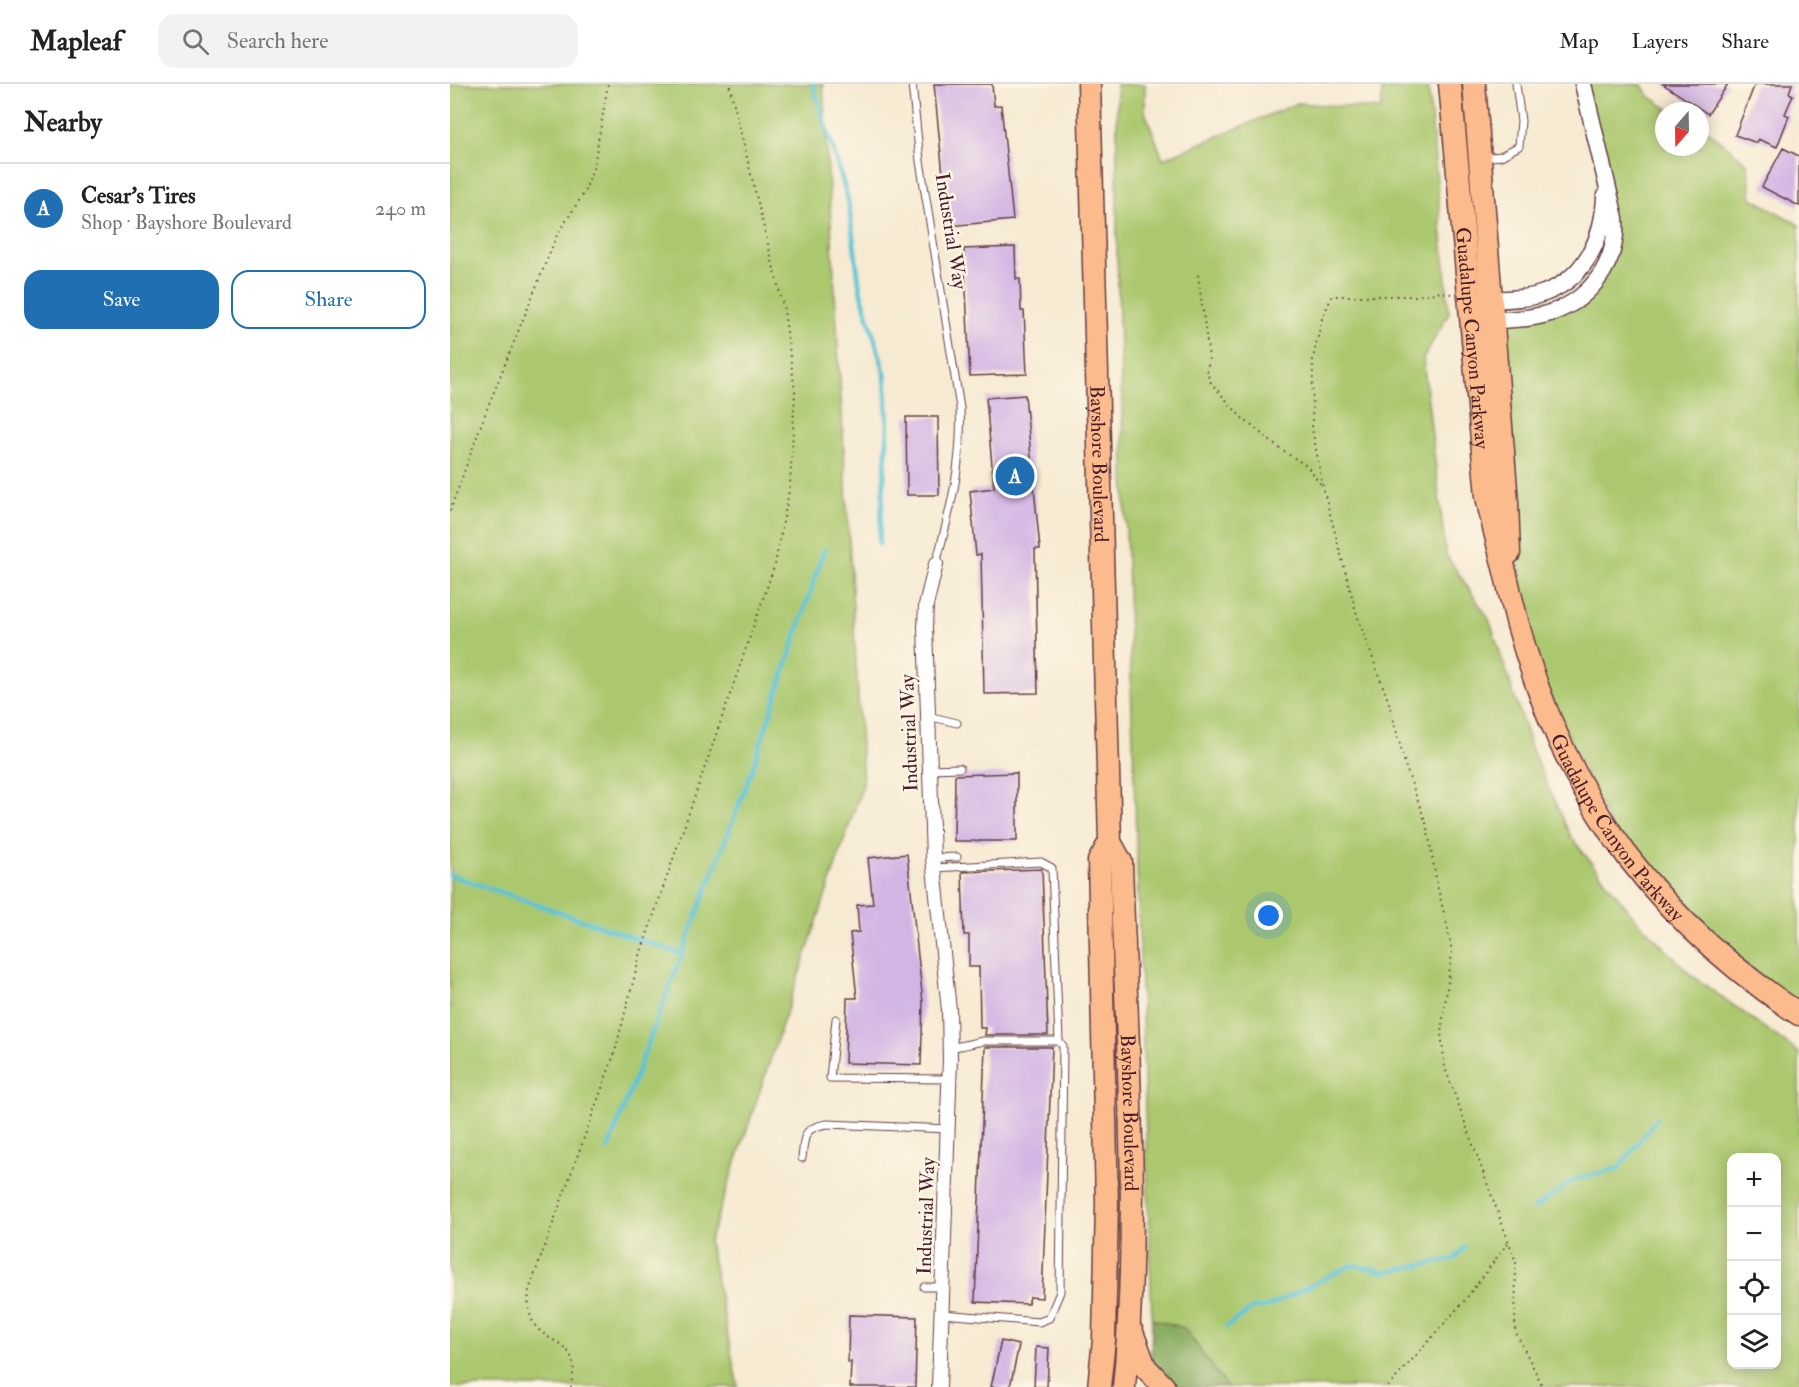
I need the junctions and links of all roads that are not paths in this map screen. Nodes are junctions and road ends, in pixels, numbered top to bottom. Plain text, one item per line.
1 (912, 84) edge
2 (1089, 84) edge
3 (1450, 84) edge
4 (1474, 84) edge
5 (1516, 84) edge
6 (1583, 84) edge
7 (1480, 158) junction
8 (1491, 310) junction
9 (1468, 312) junction
10 (936, 564) joint
11 (1510, 590) junction
12 (928, 716) junction
13 (957, 723) dead end
14 (960, 768) dead end
15 (930, 769) junction
16 (1110, 842) junction
17 (957, 857) dead end
18 (933, 863) junction
19 (1799, 1014) edge
20 (836, 1019) dead end
21 (1059, 1041) junction
22 (950, 1048) junction
23 (950, 1079) junction
24 (949, 1129) junction
25 (801, 1158) dead end
26 (924, 1287) dead end
27 (943, 1287) junction
28 (942, 1314) junction
29 (1128, 1319) junction
30 (939, 1387) edge
31 (1104, 1387) edge
32 (1124, 1387) edge
33 (1164, 1387) edge

1 - 10 lane, Industrial Way
2 - 16 main road, Bayshore Boulevard
3 - 9 main road, Guadalupe Canyon Parkway
4 - 7 main road, Guadalupe Canyon Parkway
5 - 7 lane
6 - 8 street
7 - 8 main road, Guadalupe Canyon Parkway
8 - 9 street
8 - 11 main road, Guadalupe Canyon Parkway
9 - 11 main road, Guadalupe Canyon Parkway
10 - 12 street, Industrial Way
11 - 19 main road, Guadalupe Canyon Parkway
12 - 13 lane
12 - 15 street, Industrial Way
14 - 15 lane
15 - 18 street, Industrial Way
16 - 29 main road, Bayshore Boulevard
16 - 31 main road, Bayshore Boulevard
17 - 18 lane
18 - 21 lane
18 - 22 street, Industrial Way
20 - 23 lane
21 - 22 lane
21 - 28 lane
22 - 23 street, Industrial Way
23 - 24 street, Industrial Way
24 - 25 lane
24 - 27 street, Industrial Way
26 - 27 lane
27 - 28 street, Industrial Way
28 - 30 street, Industrial Way
29 - 32 main road, Bayshore Boulevard
29 - 33 main road

